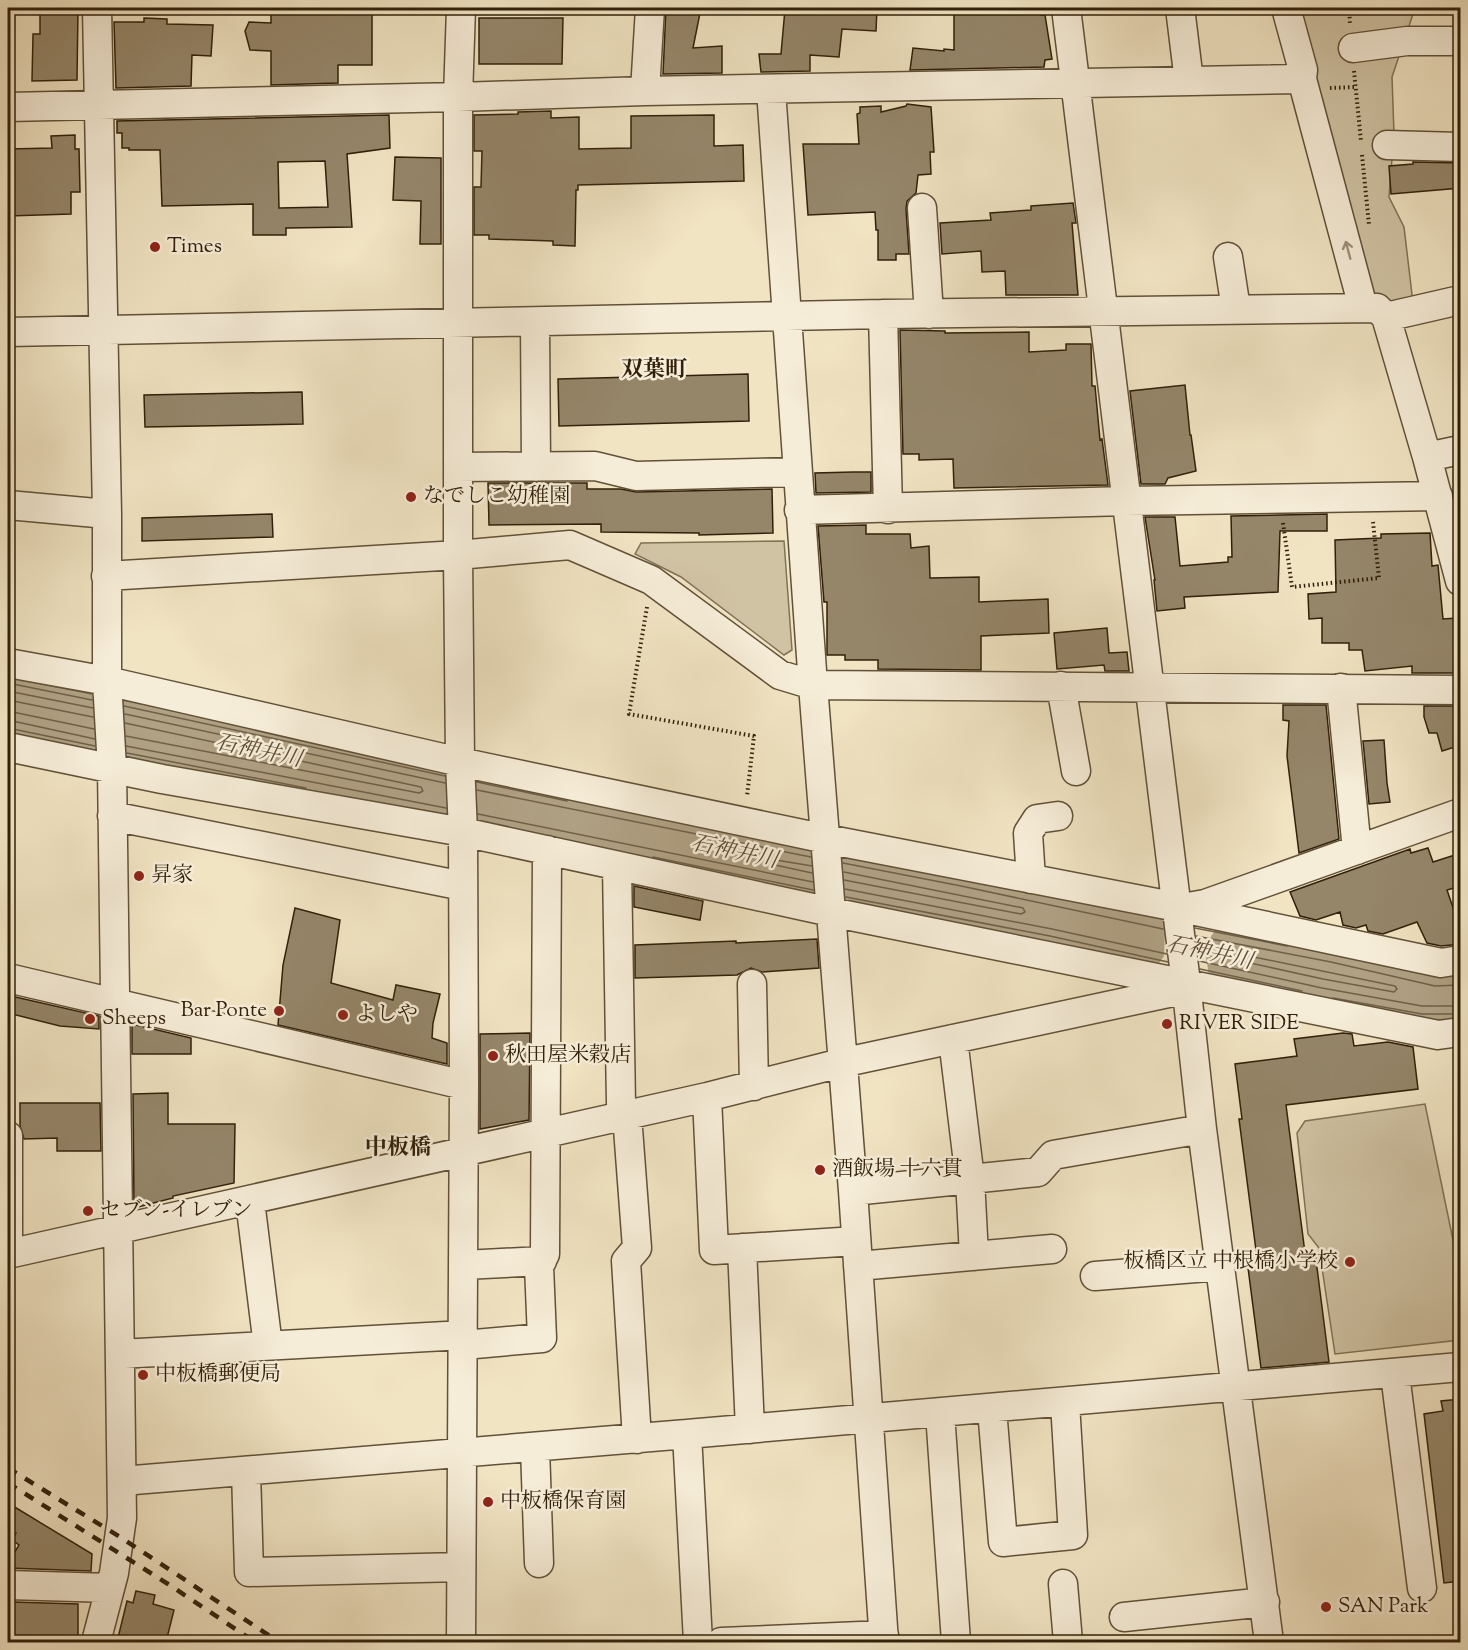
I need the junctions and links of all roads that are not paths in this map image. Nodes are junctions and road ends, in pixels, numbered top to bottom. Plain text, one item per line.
1 (97, 8) edge
2 (461, 8) edge
3 (650, 8) edge
4 (1066, 8) edge
5 (1180, 8) edge
6 (1286, 8) edge
7 (1461, 40) edge
8 (1353, 48) dead end
9 (1302, 79) junction
10 (1189, 81) junction
11 (1076, 83) junction
12 (771, 90) junction
13 (645, 91) junction
14 (458, 97) junction
15 (99, 105) junction
16 (8, 107) edge
17 (1387, 145) dead end
18 (1461, 147) edge
19 (922, 208) dead end
20 (1228, 257) dead end
21 (1461, 300) edge
22 (1236, 309) junction
23 (1103, 312) junction
24 (1374, 312) junction
25 (883, 314) junction
26 (929, 314) junction
27 (787, 317) junction
28 (535, 322) junction
29 (457, 324) junction
30 (102, 331) junction
31 (8, 332) edge
32 (1461, 450) edge
33 (1427, 457) junction
34 (458, 467) junction
35 (536, 467) junction
36 (797, 472) junction
37 (1438, 496) junction
38 (1127, 501) junction
39 (8, 505) edge
40 (888, 508) junction
41 (800, 510) junction
42 (106, 514) junction
43 (458, 555) junction
44 (106, 576) junction
45 (1461, 581) edge
46 (8, 663) edge
47 (108, 681) junction
48 (813, 685) junction
49 (1061, 686) junction
50 (1149, 687) junction
51 (1341, 688) junction
52 (1461, 690) edge
53 (8, 747) edge
54 (460, 762) junction
55 (111, 768) junction
56 (1077, 771) dead end
57 (1461, 813) edge
58 (112, 816) junction
59 (1058, 816) dead end
60 (463, 832) junction
61 (826, 839) junction
62 (547, 850) junction
63 (1357, 850) junction
64 (617, 866) junction
65 (1031, 879) junction
66 (463, 886) junction
67 (1177, 910) junction
68 (831, 912) junction
69 (1461, 960) edge
70 (8, 978) edge
71 (1186, 983) junction
72 (752, 984) dead end
73 (114, 1004) junction
74 (1461, 1032) edge
75 (953, 1039) junction
76 (841, 1063) junction
77 (464, 1085) junction
78 (754, 1086) junction
79 (707, 1097) junction
80 (627, 1115) junction
81 (1202, 1129) junction
82 (547, 1133) junction
83 (8, 1136) edge
84 (464, 1151) junction
85 (970, 1179) junction
86 (853, 1191) junction
87 (250, 1200) junction
88 (118, 1229) junction
89 (742, 1248) junction
90 (1052, 1249) dead end
91 (857, 1253) junction
92 (8, 1254) edge
93 (974, 1256) junction
94 (542, 1261) junction
95 (464, 1264) junction
96 (1221, 1266) junction
97 (1095, 1276) dead end
98 (464, 1340) junction
99 (268, 1346) junction
100 (120, 1354) junction
101 (1461, 1367) edge
102 (1395, 1374) junction
103 (1237, 1386) junction
104 (1065, 1403) junction
105 (992, 1409) junction
106 (940, 1413) junction
107 (868, 1419) junction
108 (750, 1429) junction
109 (687, 1434) junction
110 (637, 1439) junction
111 (535, 1448) junction
112 (461, 1455) junction
113 (246, 1472) junction
114 (122, 1481) junction
115 (539, 1563) dead end
116 (461, 1567) junction
117 (1063, 1584) dead end
118 (8, 1585) edge
119 (110, 1588) junction
120 (1422, 1588) dead end
121 (1265, 1602) junction
122 (1124, 1617) dead end
123 (884, 1639) edge
124 (96, 1642) edge
125 (461, 1642) edge
126 (698, 1642) edge
127 (721, 1642) edge
128 (956, 1642) edge
129 (1068, 1642) edge
130 (1269, 1642) edge

1 - 15 street
2 - 14 street
3 - 13 street
4 - 11 street
5 - 10 street
6 - 9 street
7 - 8 street
9 - 10 street
24 -> 9 street
10 - 11 street
11 - 12 street
11 - 23 street
12 - 13 street
12 - 27 street
13 - 14 street
14 - 15 street
14 - 29 street
15 - 16 street
15 - 30 street
17 - 18 street
19 - 26 street
20 - 22 street
21 - 24 street
22 - 23 street
22 - 24 street
23 - 26 street
23 - 38 street
24 - 33 street
25 - 26 street
25 - 27 street
25 - 40 street
27 - 28 street
27 - 36 street
28 - 29 street
28 - 35 street
29 - 30 street
29 - 34 street
30 - 31 street
30 - 42 street
32 - 33 street
33 - 37 street
34 - 35 street
34 - 43 street
35 - 36 street
36 - 41 street
37 - 38 street
37 - 45 street
38 - 40 street
38 - 50 street
39 - 42 street
40 - 41 street
41 - 48 street
42 - 44 street
43 - 44 street
43 - 48 street
43 - 54 street
44 - 47 street
46 - 47 street
47 - 54 street
47 - 55 street
48 - 49 street
48 - 61 street
49 - 50 street
49 - 56 street
50 - 51 street
50 - 67 street
51 - 52 street
51 - 63 street
53 - 55 street
54 - 60 street
54 - 61 street
55 - 58 street
55 - 60 street
57 - 63 street
58 - 66 street
58 - 73 street
59 - 65 street
60 - 62 street
60 - 66 street
61 - 65 street
61 - 68 street
62 - 64 street
62 - 82 street
63 - 67 street
64 - 68 street
64 - 80 street
65 - 67 street
66 - 77 street
67 - 69 street
67 - 71 street
68 - 71 street
68 - 76 street
70 - 73 street
71 - 74 street
71 - 75 street
71 - 81 street
72 - 78 street
73 - 77 street
73 - 88 street
75 - 76 street
75 - 85 street
76 - 78 street
76 - 86 street
77 - 84 street
78 - 79 street
79 - 80 street
79 - 89 street
80 - 82 street
80 - 110 street
81 - 85 street
81 - 96 street
82 - 84 street
82 - 94 street
83 - 92 street
84 - 87 street
84 - 95 street
85 - 86 street
85 - 93 street
86 - 91 street
87 - 88 street
87 - 99 street
88 - 92 street
88 - 100 street
89 - 91 street
89 - 108 street
90 - 93 street
91 - 93 street
91 - 107 street
94 - 95 street
94 - 98 street
95 - 98 street
96 - 97 street
96 - 103 street
98 - 99 street
98 - 112 street
99 - 100 street
100 - 114 street
101 - 102 street
102 - 103 street
102 - 120 street
103 - 104 street
103 - 121 street
104 - 105 street
104 - 105 street
105 - 106 street
106 - 107 street
106 - 128 street
107 - 108 street
107 - 123 street
108 - 109 street
109 - 110 street
109 - 126 street
110 - 111 street
111 - 112 street
111 - 115 street
112 - 113 street
112 - 116 street
113 - 114 street
113 - 116 street
114 - 119 street
116 - 125 street
117 - 129 street
118 - 119 street
119 - 124 street
121 - 122 street
121 - 130 street
123 - 127 street

